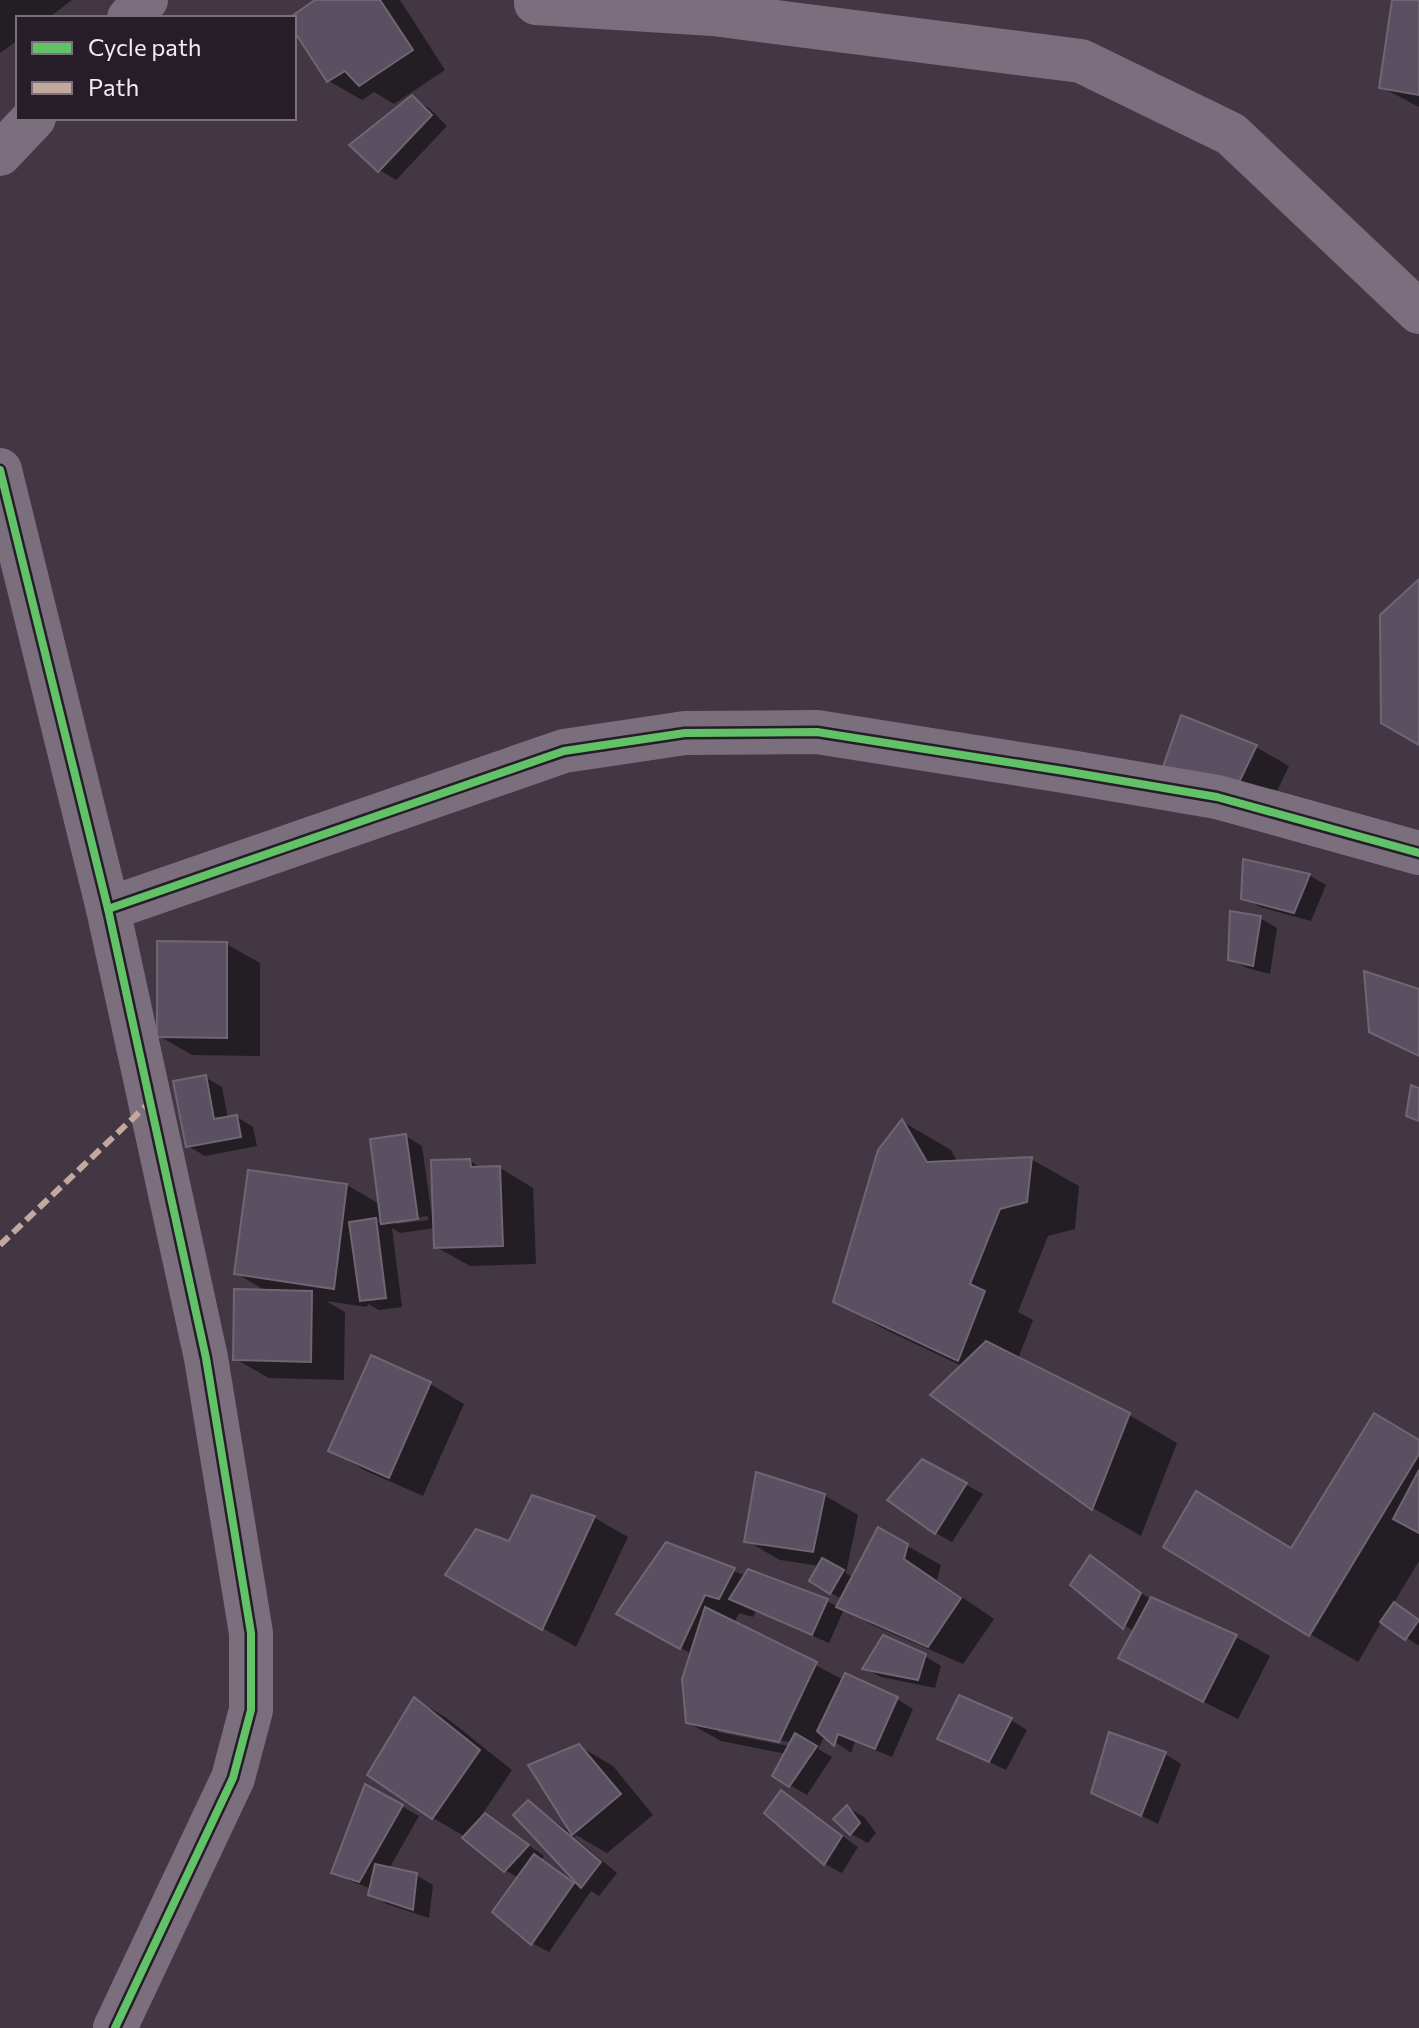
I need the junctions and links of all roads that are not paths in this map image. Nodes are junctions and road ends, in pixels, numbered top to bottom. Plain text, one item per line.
1 (146, 0) edge
2 (536, 3) dead end
3 (131, 16) edge
4 (32, 120) edge
5 (0, 154) edge
6 (1419, 312) edge
7 (0, 470) edge
8 (1419, 853) edge
9 (108, 909) junction
10 (115, 2028) edge

1 - 3 street
2 - 6 street
4 - 5 street
7 - 9 street
8 - 9 street
9 - 10 street

